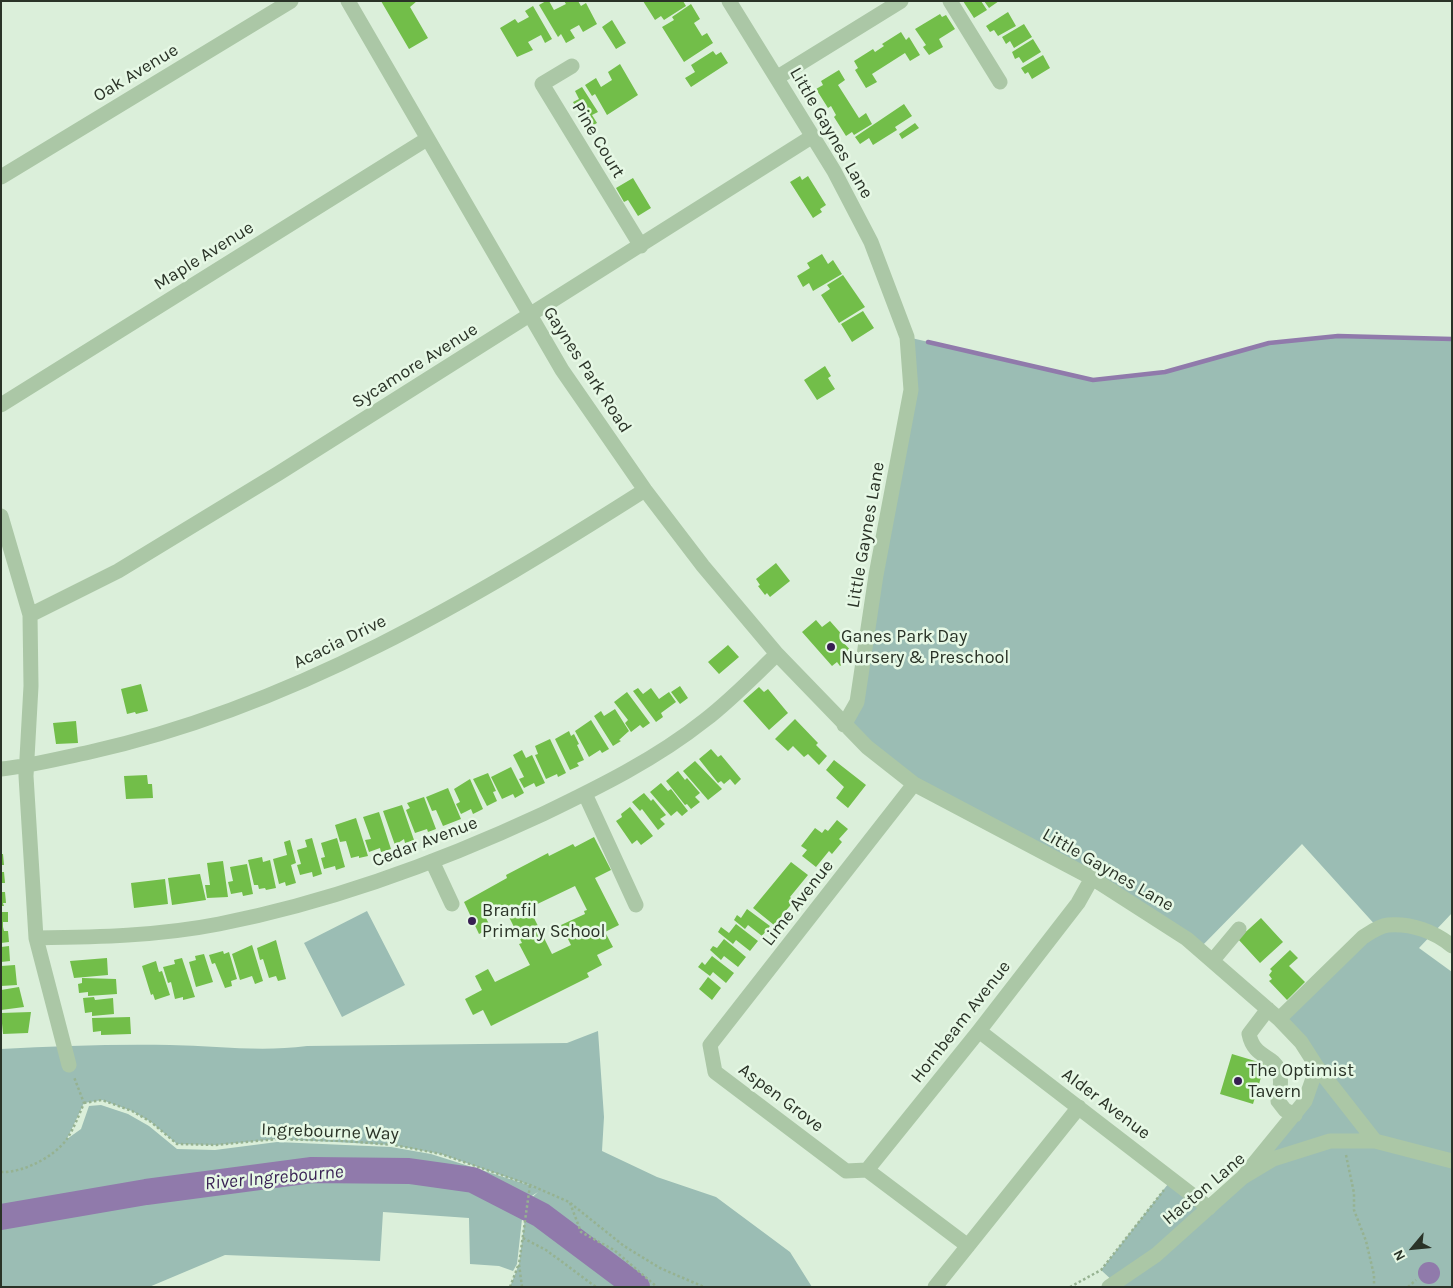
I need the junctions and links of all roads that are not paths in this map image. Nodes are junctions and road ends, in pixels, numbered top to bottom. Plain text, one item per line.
1 (291, 1) edge
2 (348, 1) edge
3 (729, 1) edge
4 (901, 1) edge
5 (950, 1) edge
6 (572, 66) dead end
7 (778, 77) junction
8 (1000, 82) dead end
9 (813, 136) junction
10 (426, 139) junction
11 (1, 177) edge
12 (641, 246) junction
13 (529, 316) junction
14 (1, 405) edge
15 (645, 490) junction
16 (1, 516) edge
17 (30, 616) junction
18 (777, 654) junction
19 (844, 725) junction
20 (26, 766) junction
21 (1, 769) edge
22 (914, 784) junction
23 (584, 794) junction
24 (432, 862) junction
25 (1092, 878) junction
26 (452, 904) dead end
27 (636, 904) dead end
28 (1239, 929) dead end
29 (36, 938) junction
30 (1452, 946) edge
31 (1213, 960) junction
32 (1274, 1014) junction
33 (979, 1031) junction
34 (710, 1045) joint
35 (69, 1065) road end
36 (1317, 1067) junction
37 (1079, 1107) junction
38 (1295, 1116) junction
39 (1375, 1141) junction
40 (1452, 1160) edge
41 (867, 1170) junction
42 (1243, 1177) junction
43 (1209, 1208) junction
44 (968, 1246) junction
45 (935, 1287) edge
46 (1109, 1287) edge

1 - 11 street, Oak Avenue
2 - 10 street, Gaynes Park Road
3 - 7 street, Little Gaynes Lane
4 - 7 street
5 - 8 street
6 - 12 street, Pine Court
7 - 9 street, Little Gaynes Lane
9 - 12 street, Sycamore Avenue
9 - 19 street, Little Gaynes Lane
10 - 13 street, Gaynes Park Road
10 - 14 street, Maple Avenue
12 - 13 street, Sycamore Avenue
13 - 15 street, Gaynes Park Road
13 - 17 street, Sycamore Avenue
15 - 18 street, Gaynes Park Road
15 - 20 street, Acacia Drive
16 - 17 street
17 - 20 street
18 - 19 street, Gaynes Park Road
18 - 23 street, Cedar Avenue
19 - 22 street, Little Gaynes Lane
20 - 21 street, Acacia Drive
20 - 29 street
22 - 25 street, Little Gaynes Lane
22 - 34 street, Lime Avenue
23 - 24 street, Cedar Avenue
23 - 27 street
24 - 26 street
24 - 29 street, Cedar Avenue
25 - 31 street, Little Gaynes Lane
25 - 33 street, Hornbeam Avenue
28 - 31 street
29 - 35 street
30 - 32 street
31 - 32 street, Little Gaynes Lane
32 - 36 street, Little Gaynes Lane
32 - 38 street
33 - 37 street, Alder Avenue
33 - 41 street, Hornbeam Avenue
34 - 41 street, Aspen Grove
36 - 38 street
36 - 39 street, Little Gaynes Lane
37 - 43 street, Alder Avenue
37 - 44 street
38 - 42 street
39 - 40 street, Hacton Lane
39 - 42 street, Hacton Lane
41 - 44 street
42 - 43 street, Hacton Lane
43 - 46 street, Hacton Lane
44 - 45 street

